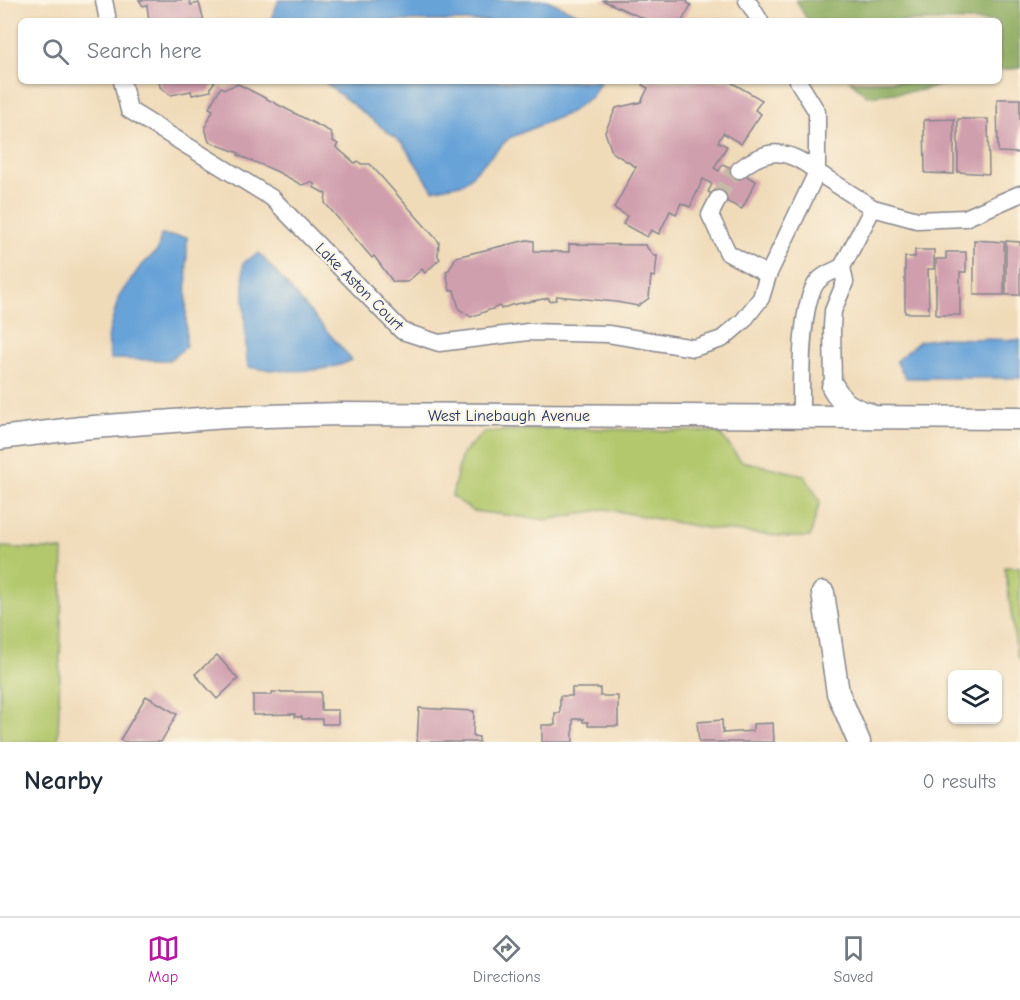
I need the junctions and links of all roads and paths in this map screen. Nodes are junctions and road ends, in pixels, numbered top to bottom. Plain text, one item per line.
1 (104, 0) edge
2 (747, 0) edge
3 (107, 18) edge
4 (758, 18) edge
5 (123, 84) edge
6 (800, 84) edge
7 (739, 170) tunnel mouth
8 (817, 172) junction
9 (1020, 194) edge
10 (718, 199) tunnel mouth
11 (873, 208) junction
12 (842, 267) junction
13 (768, 275) junction
14 (833, 387) joint
15 (801, 416) junction
16 (875, 416) junction
17 (1020, 418) edge
18 (0, 438) edge
19 (823, 593) dead end
20 (860, 742) edge

1 - 3 street
2 - 4 street
5 - 13 street, Lake Aston Court
6 - 8 street, Lake Aston Court
7 - 8 street
8 - 11 street
8 - 13 street, Lake Aston Court
9 - 11 street
10 - 13 street
11 - 12 street
12 - 14 street
12 - 15 street
14 - 16 main road
15 - 16 main road, West Linebaugh Avenue
15 - 18 main road, West Linebaugh Avenue
16 - 17 main road, West Linebaugh Avenue
19 - 20 main road

